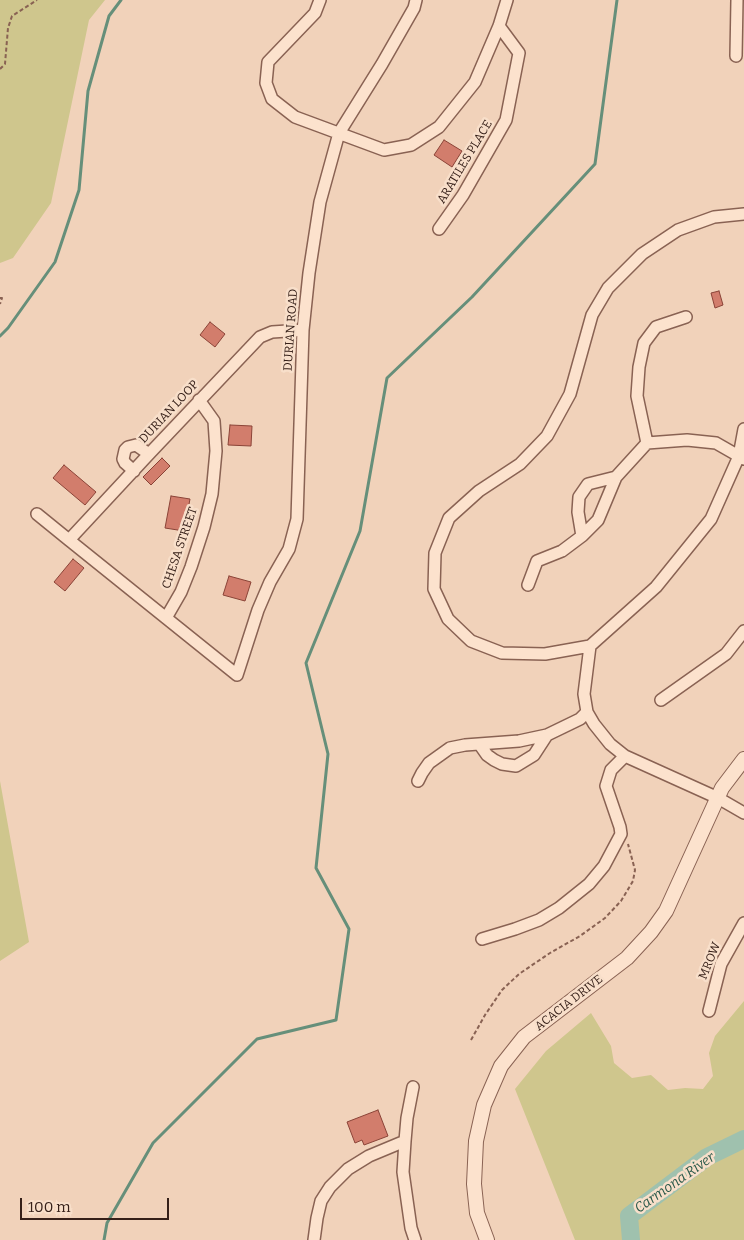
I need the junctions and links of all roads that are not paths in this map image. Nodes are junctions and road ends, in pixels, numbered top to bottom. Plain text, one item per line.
1 (320, 0) edge
2 (416, 0) edge
3 (507, 0) edge
4 (737, 0) edge
5 (499, 26) junction
6 (736, 56) dead end
7 (339, 133) junction
8 (744, 214) edge
9 (440, 229) dead end
10 (686, 318) dead end
11 (303, 330) junction
12 (199, 400) junction
13 (744, 430) edge
14 (647, 443) junction
15 (149, 454) junction
16 (742, 458) edge
17 (134, 470) junction
18 (616, 477) junction
19 (37, 514) dead end
20 (582, 536) junction
21 (69, 540) junction
22 (528, 585) dead end
23 (166, 618) junction
24 (744, 631) edge
25 (590, 646) junction
26 (661, 700) dead end
27 (587, 712) junction
28 (547, 735) junction
29 (480, 745) junction
30 (625, 756) junction
31 (744, 759) edge
32 (744, 771) edge
33 (418, 782) dead end
34 (724, 785) junction
35 (718, 798) junction
36 (744, 814) edge
37 (744, 924) edge
38 (482, 939) dead end
39 (709, 1011) dead end
40 (413, 1086) dead end
41 (406, 1141) junction
42 (314, 1240) edge
43 (416, 1240) edge
44 (487, 1240) edge

1 - 7 street
2 - 7 street, DURIAN ROAD
3 - 5 street
4 - 6 street
5 - 7 street
5 - 9 street, ARATILES PLACE
7 - 11 street, DURIAN ROAD
8 - 25 street
10 - 14 street
11 - 12 street, DURIAN LOOP
11 - 23 street, DURIAN ROAD
12 - 15 street, DURIAN LOOP
12 - 23 street, CHESA STREET
13 - 16 street
14 - 16 street
14 - 18 street
15 - 17 street, DURIAN LOOP
15 - 17 street
16 - 25 street
17 - 21 street, DURIAN LOOP
18 - 20 street
18 - 20 street
19 - 21 street
20 - 22 street
21 - 23 street
24 - 26 street
25 - 27 street
27 - 28 street
27 - 30 street
28 - 29 street
28 - 29 street
29 - 33 street
30 - 35 street
30 - 38 street
31 - 34 street, ACACIA DRIVE
32 - 34 street
34 - 35 street, ACACIA DRIVE
35 - 36 street
35 - 44 street, ACACIA DRIVE
37 - 39 street, MROW
40 - 41 street
41 - 42 street
41 - 43 street

